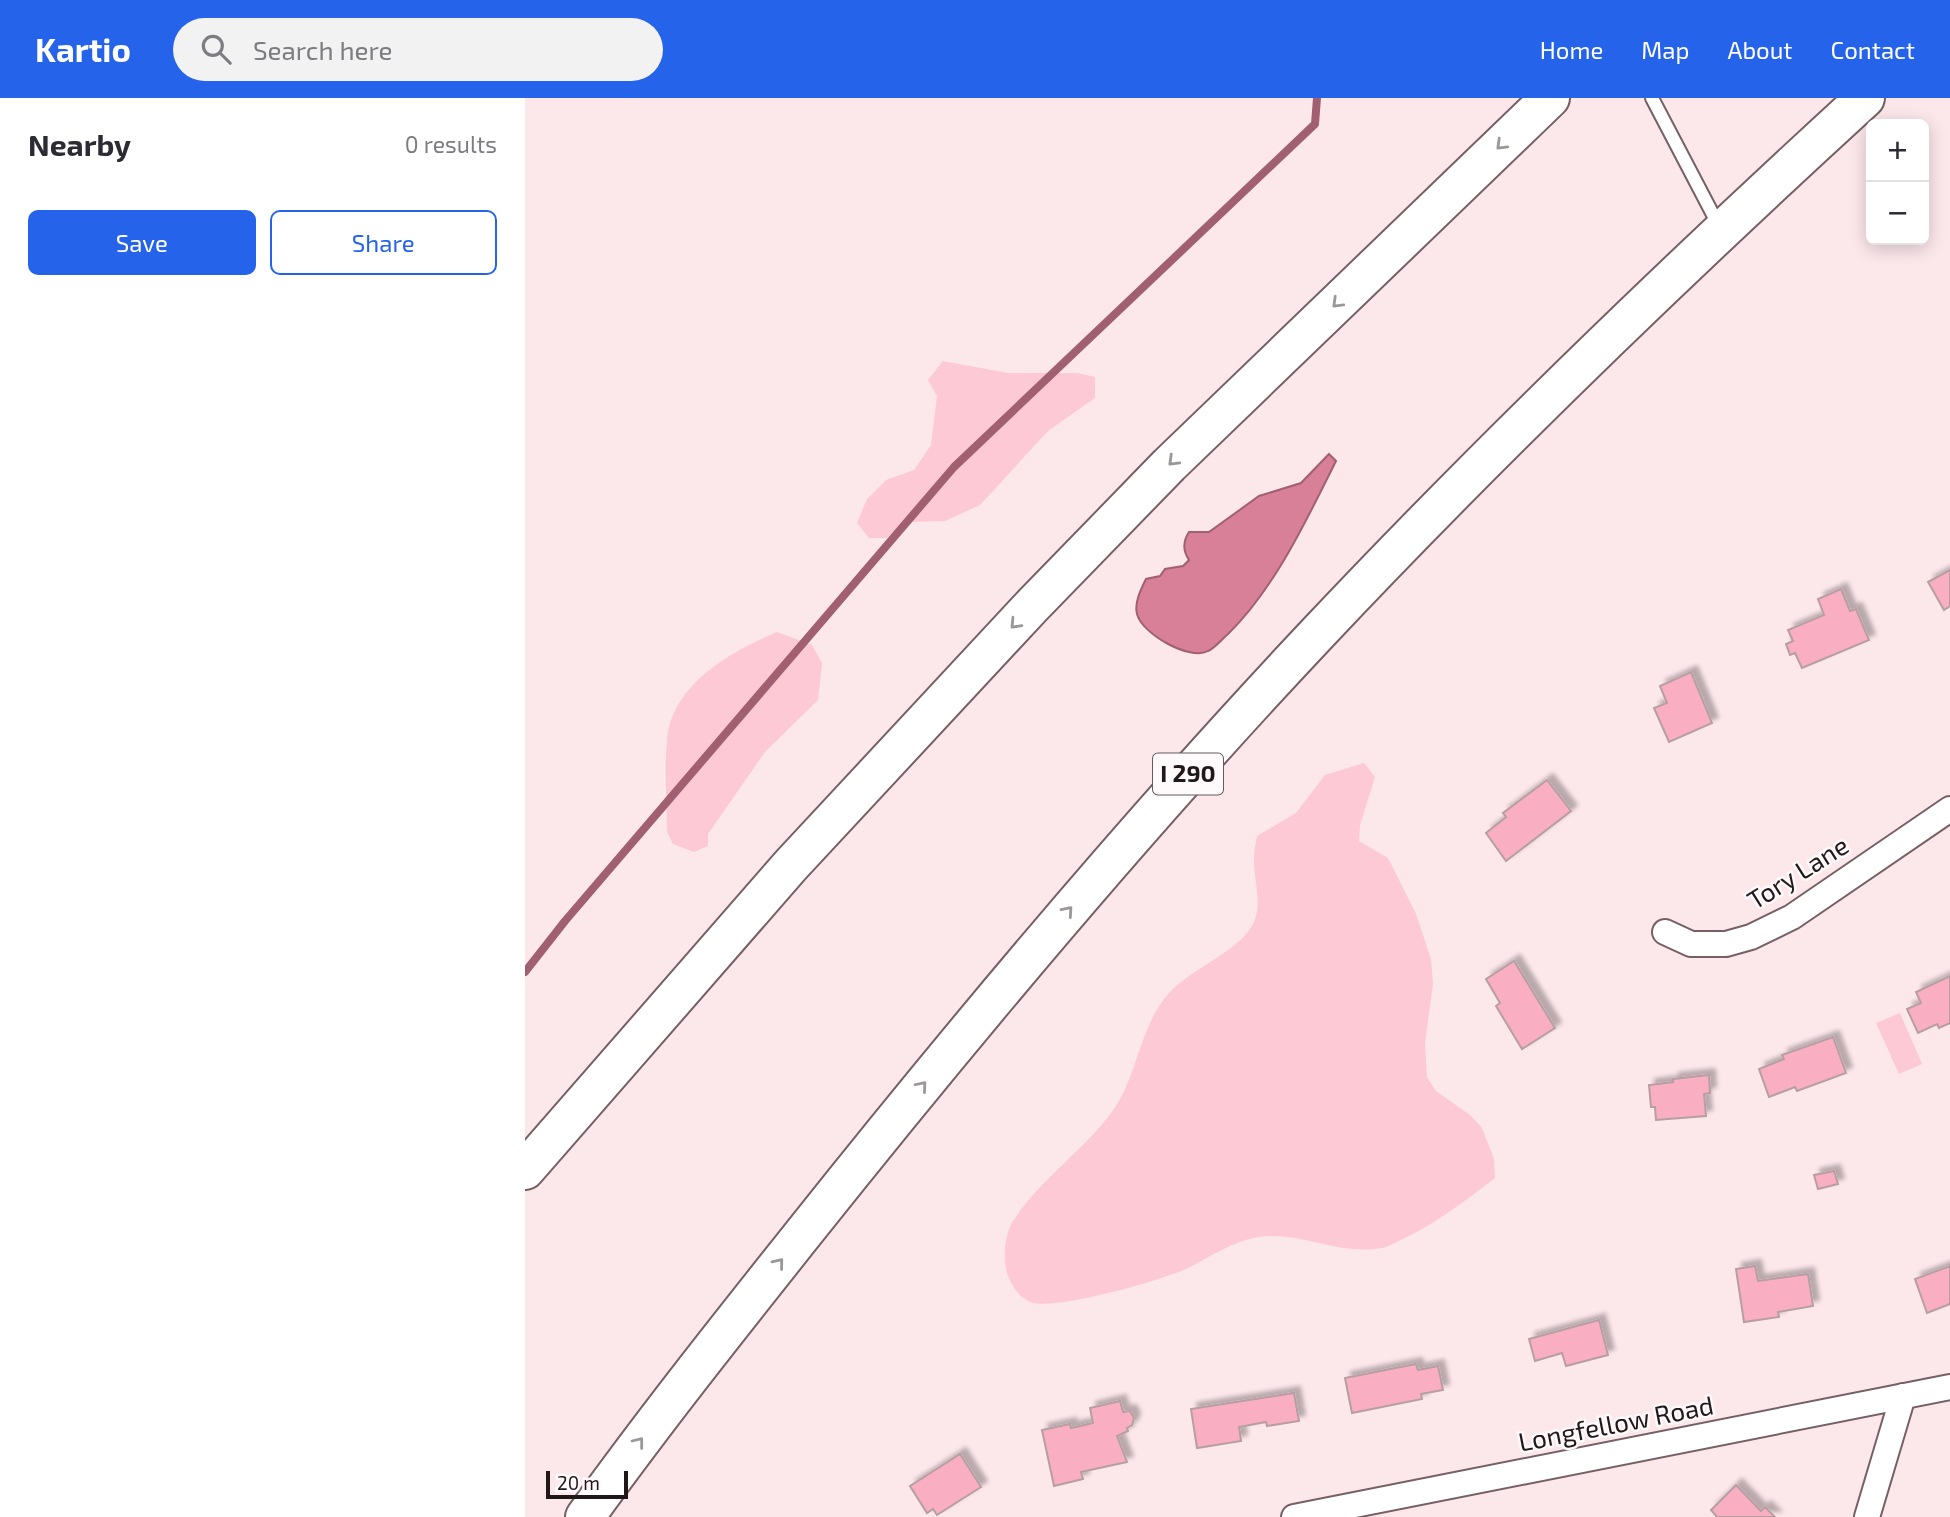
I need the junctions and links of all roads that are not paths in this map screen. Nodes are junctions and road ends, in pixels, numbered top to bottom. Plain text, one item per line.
1 (1550, 98) edge
2 (1652, 98) edge
3 (1865, 98) edge
4 (1894, 98) edge
5 (1766, 188) junction
6 (1721, 231) junction
7 (1950, 809) edge
8 (1665, 932) dead end
9 (525, 1170) edge
10 (1950, 1387) edge
11 (1903, 1396) junction
12 (1406, 1506) edge
13 (585, 1517) edge
14 (1294, 1517) edge
15 (1867, 1517) edge

1 -> 9 highway
2 - 6 lane
3 - 5 highway, I 290
4 - 5 highway
5 - 6 highway, I 290
13 -> 6 highway, I 290
7 - 8 street, Tory Lane
10 - 11 street, Longfellow Road
11 - 12 street, Longfellow Road
11 - 15 street
12 - 14 street, Longfellow Road

